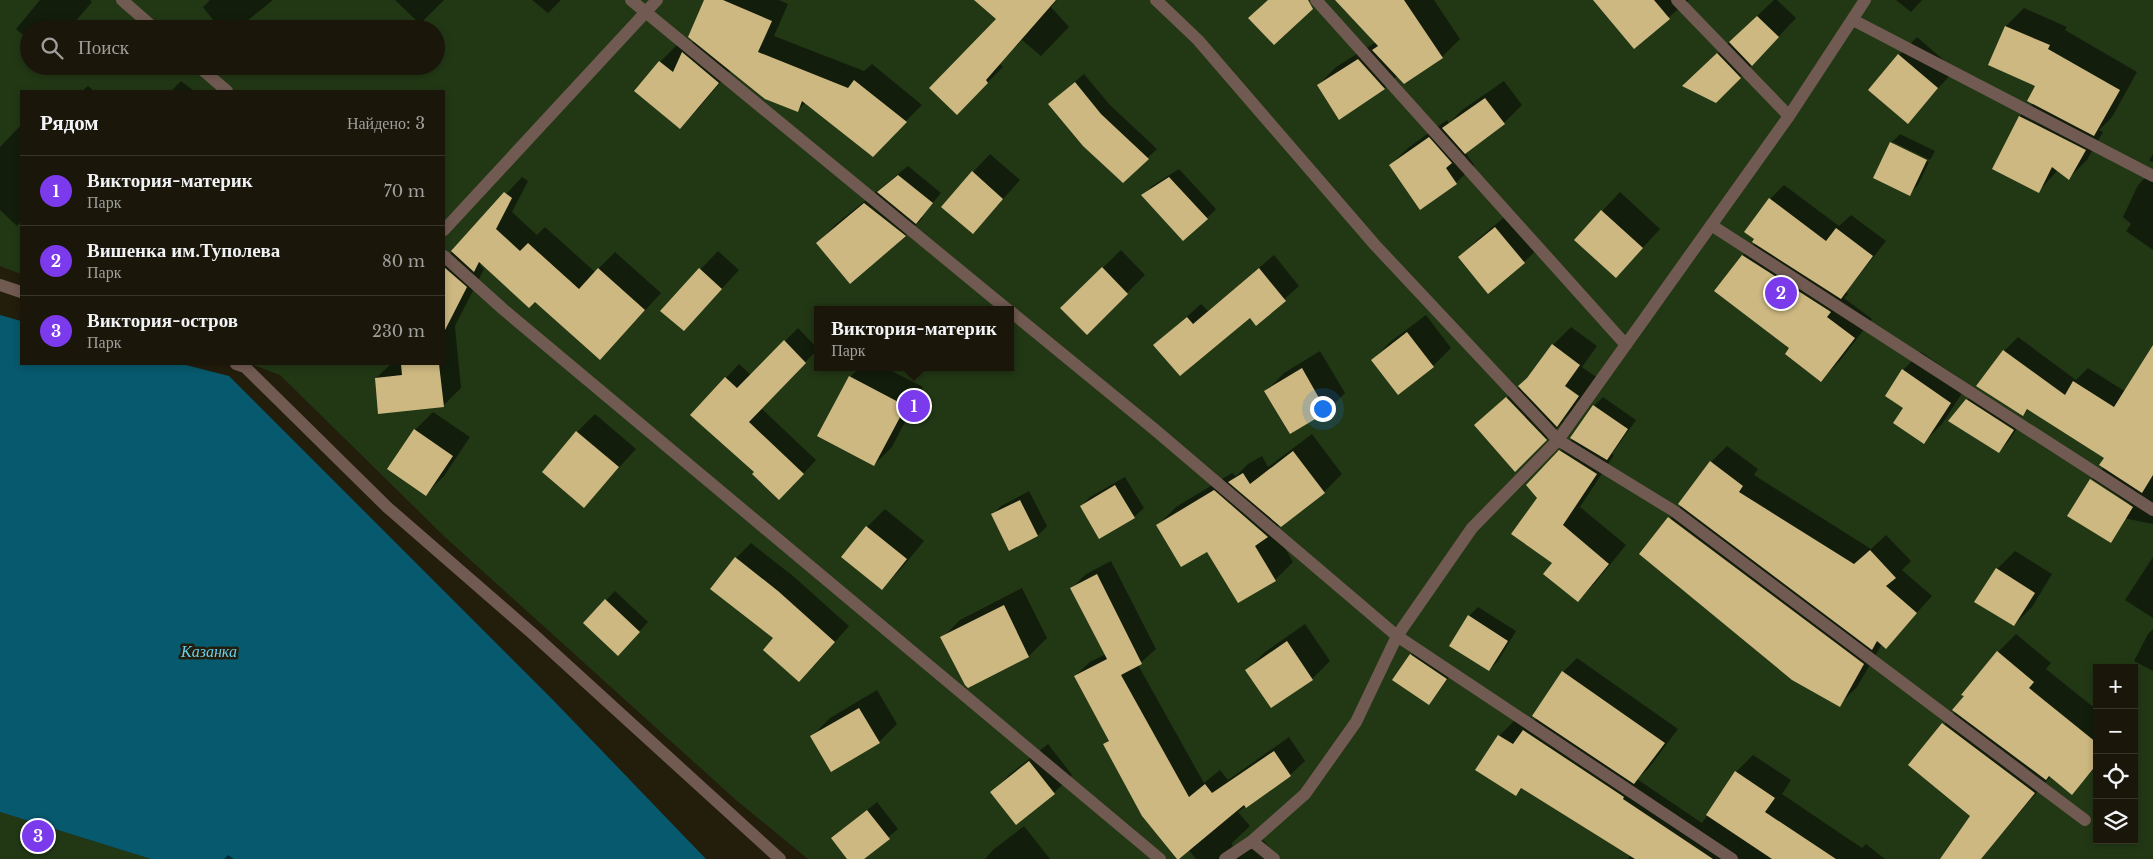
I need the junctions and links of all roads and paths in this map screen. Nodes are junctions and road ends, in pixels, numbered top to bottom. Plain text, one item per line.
1 (122, 0) edge
2 (631, 0) edge
3 (657, 0) edge
4 (1156, 0) edge
5 (1316, 0) edge
6 (1677, 0) edge
7 (1865, 0) edge
8 (646, 13) junction
9 (145, 20) edge
10 (1853, 20) junction
11 (208, 75) edge
12 (226, 90) edge
13 (1789, 116) junction
14 (2153, 176) edge
15 (1711, 225) junction
16 (445, 229) edge
17 (445, 257) edge
18 (0, 285) edge
19 (20, 292) edge
20 (1004, 306) edge
21 (1014, 314) edge
22 (1626, 345) junction
23 (243, 365) edge
24 (1558, 440) junction
25 (2153, 510) edge
26 (1397, 636) junction
27 (2085, 820) dead end
28 (1252, 841) junction
29 (780, 859) edge
30 (1160, 859) edge
31 (1225, 859) edge
32 (1274, 859) edge
33 (1732, 859) edge

1 - 9 lane
2 - 8 lane
3 - 8 lane
4 - 24 lane
5 - 22 lane
6 - 13 lane
7 - 10 lane
8 - 16 lane
8 - 20 lane
10 - 13 lane
10 - 14 lane
11 - 12 lane
13 - 15 lane
15 - 22 lane
15 - 25 lane
17 - 30 lane
18 - 19 lane
21 - 26 lane
22 - 24 lane
23 - 29 lane
24 - 26 lane
24 - 27 lane
26 - 28 lane
26 - 33 lane
28 - 31 lane
28 - 32 lane

